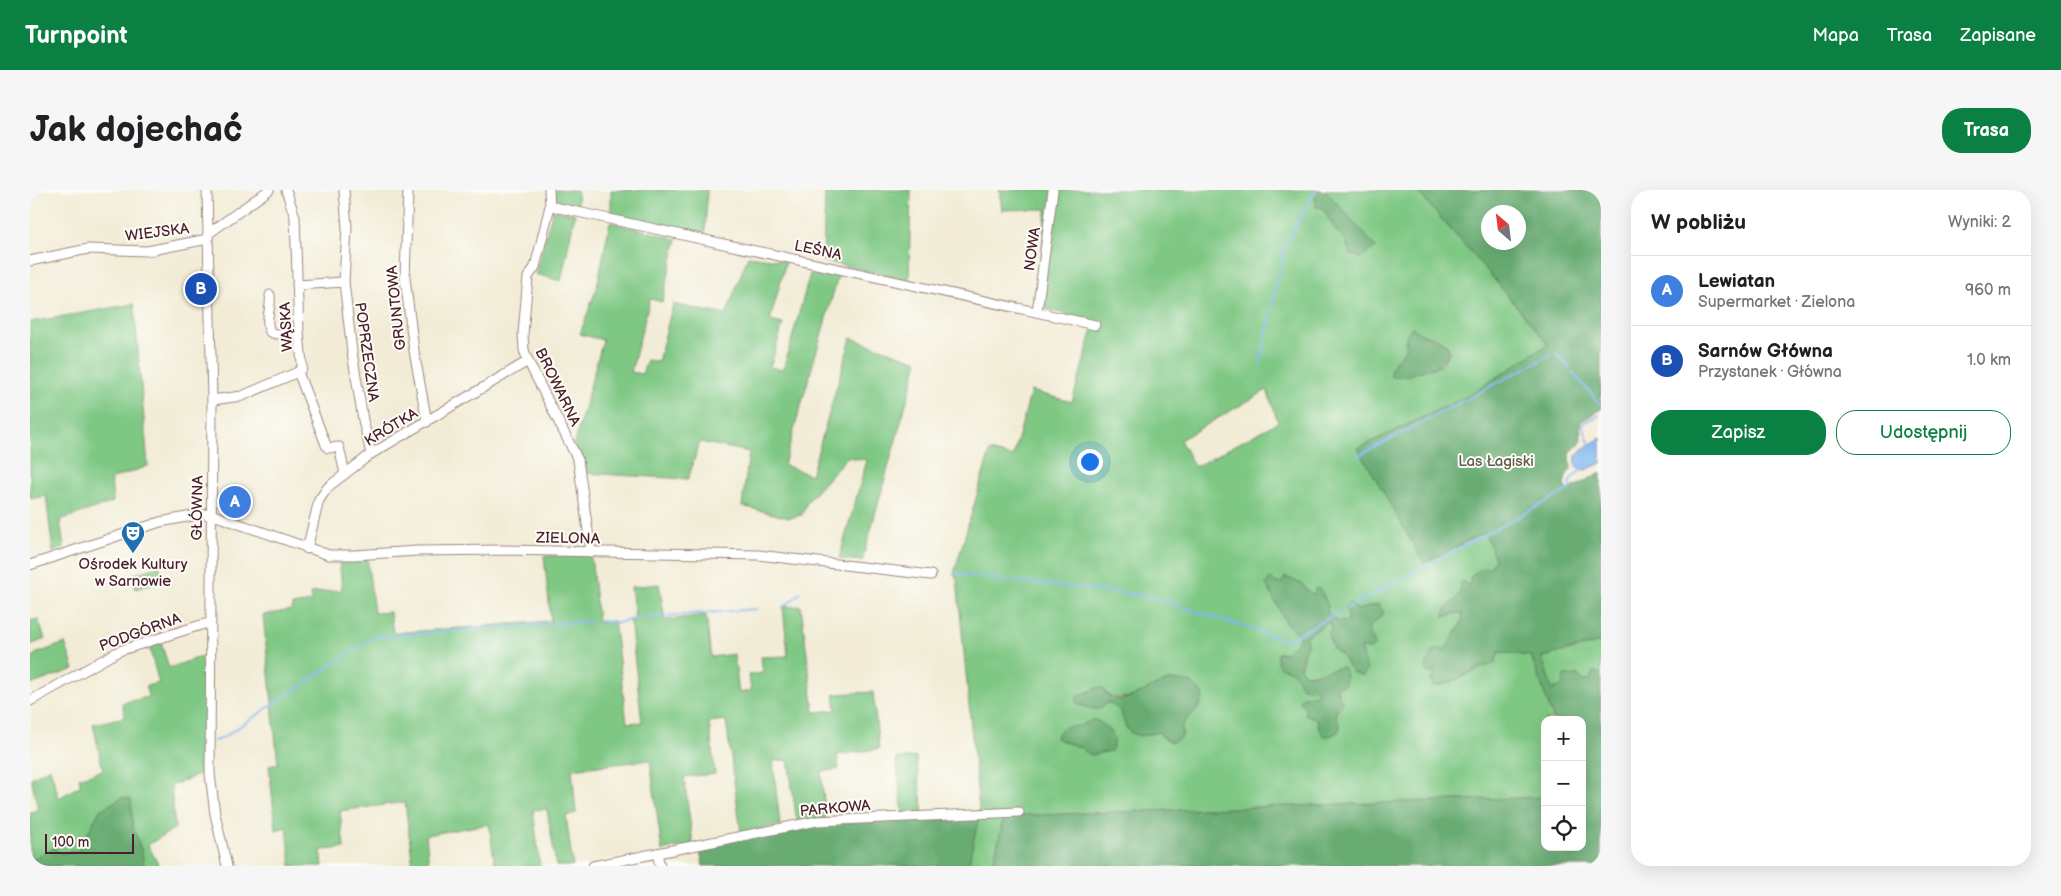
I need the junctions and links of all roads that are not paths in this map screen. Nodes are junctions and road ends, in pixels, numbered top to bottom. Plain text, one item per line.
1 (207, 190) edge
2 (269, 190) edge
3 (286, 190) edge
4 (344, 190) edge
5 (408, 190) edge
6 (550, 190) edge
7 (1054, 190) edge
8 (550, 206) junction
9 (208, 236) junction
10 (30, 261) edge
11 (344, 282) junction
12 (298, 285) junction
13 (270, 295) dead end
14 (1037, 312) junction
15 (1095, 325) dead end
16 (299, 333) junction
17 (528, 361) junction
18 (298, 372) junction
19 (212, 400) junction
20 (427, 422) junction
21 (371, 454) junction
22 (345, 474) junction
23 (210, 514) junction
24 (307, 549) junction
25 (591, 552) junction
26 (30, 564) edge
27 (930, 575) dead end
28 (209, 624) junction
29 (30, 701) edge
30 (1019, 812) dead end
31 (657, 853) junction
32 (227, 866) edge
33 (593, 866) edge
34 (660, 866) edge

1 - 9 street, GŁÓWNA
2 - 9 street, WIEJSKA
3 - 12 street, WĄSKA
4 - 11 street, POPRZECZNA
5 - 20 street, GRUNTOWA
6 - 8 street
7 - 14 street, NOWA
8 - 14 street, LEŚNA
8 - 17 street, BROWARNA
9 - 10 street, WIEJSKA
9 - 19 street, GŁÓWNA
11 - 12 street
11 - 21 street, POPRZECZNA
12 - 16 street, WĄSKA
13 - 16 street
14 - 15 street, LEŚNA
16 - 18 street, WĄSKA
17 - 20 street, KRÓTKA
17 - 25 street, BROWARNA
18 - 19 street
18 - 22 street, WĄSKA
19 - 23 street, GŁÓWNA
20 - 21 street, KRÓTKA
21 - 22 street, KRÓTKA
22 - 24 street, KRÓTKA
23 - 24 street, ZIELONA
23 - 26 street
23 - 28 street, GŁÓWNA
24 - 25 street, ZIELONA
25 - 27 street, ZIELONA
28 - 29 street, PODGÓRNA
28 - 32 street, GŁÓWNA
30 - 31 street, PARKOWA
31 - 33 street, PARKOWA
31 - 34 street

